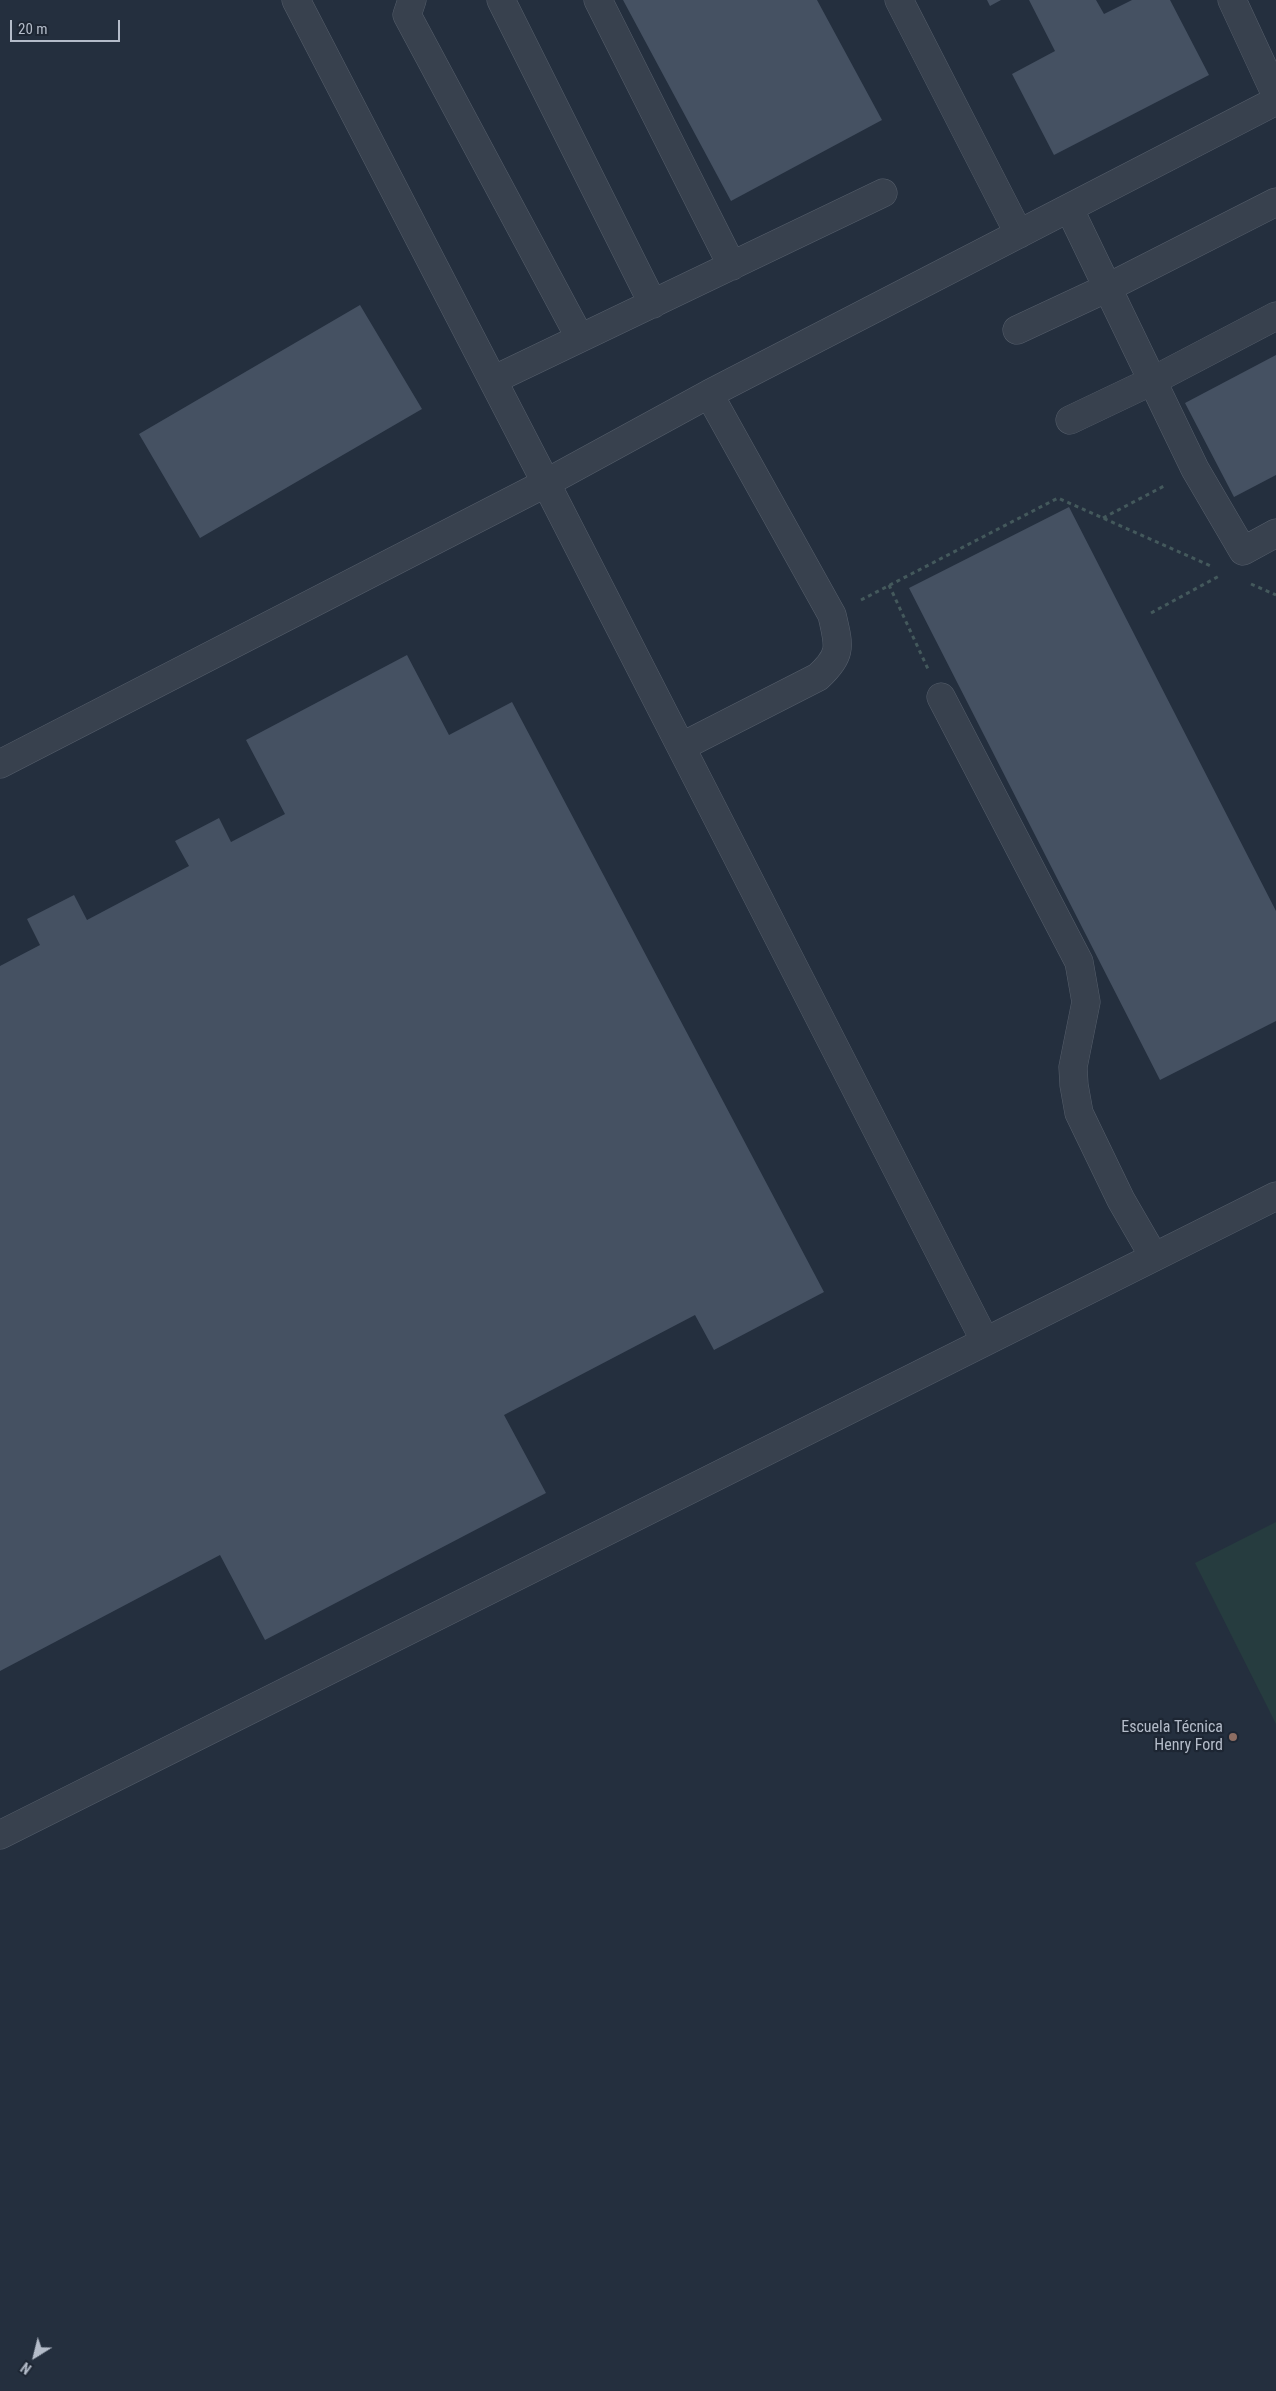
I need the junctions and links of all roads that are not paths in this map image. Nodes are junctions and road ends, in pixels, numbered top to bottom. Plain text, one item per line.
1 (296, 0) edge
2 (412, 0) edge
3 (501, 0) edge
4 (598, 0) edge
5 (900, 0) edge
6 (1232, 0) edge
7 (1276, 95) edge
8 (1276, 101) edge
9 (883, 193) dead end
10 (1276, 202) edge
11 (1069, 208) junction
12 (1019, 234) junction
13 (732, 266) junction
14 (1107, 288) junction
15 (652, 304) junction
16 (1276, 316) edge
17 (1017, 330) dead end
18 (580, 338) junction
19 (493, 380) junction
20 (1152, 381) junction
21 (709, 394) junction
22 (1070, 420) dead end
23 (546, 483) junction
24 (1276, 533) edge
25 (941, 697) road end
26 (681, 748) junction
27 (0, 764) edge
28 (1276, 1196) edge
29 (1154, 1257) junction
30 (985, 1341) junction
31 (0, 1835) edge

1 - 19 lane
2 - 18 lane
3 - 15 lane
4 - 13 lane
5 - 12 lane
6 - 7 lane
8 - 11 lane
9 - 13 lane
10 - 14 lane
11 - 12 lane
11 - 14 lane
12 - 21 lane
13 - 15 lane
14 - 17 lane
14 - 20 lane
15 - 18 lane
16 - 20 lane
18 - 19 lane
19 - 23 lane
20 - 22 lane
20 - 24 lane
21 - 23 lane
21 - 26 lane
23 - 26 lane
23 - 27 lane
25 - 29 lane
26 - 30 lane
28 - 29 lane
29 - 30 lane
30 - 31 lane

